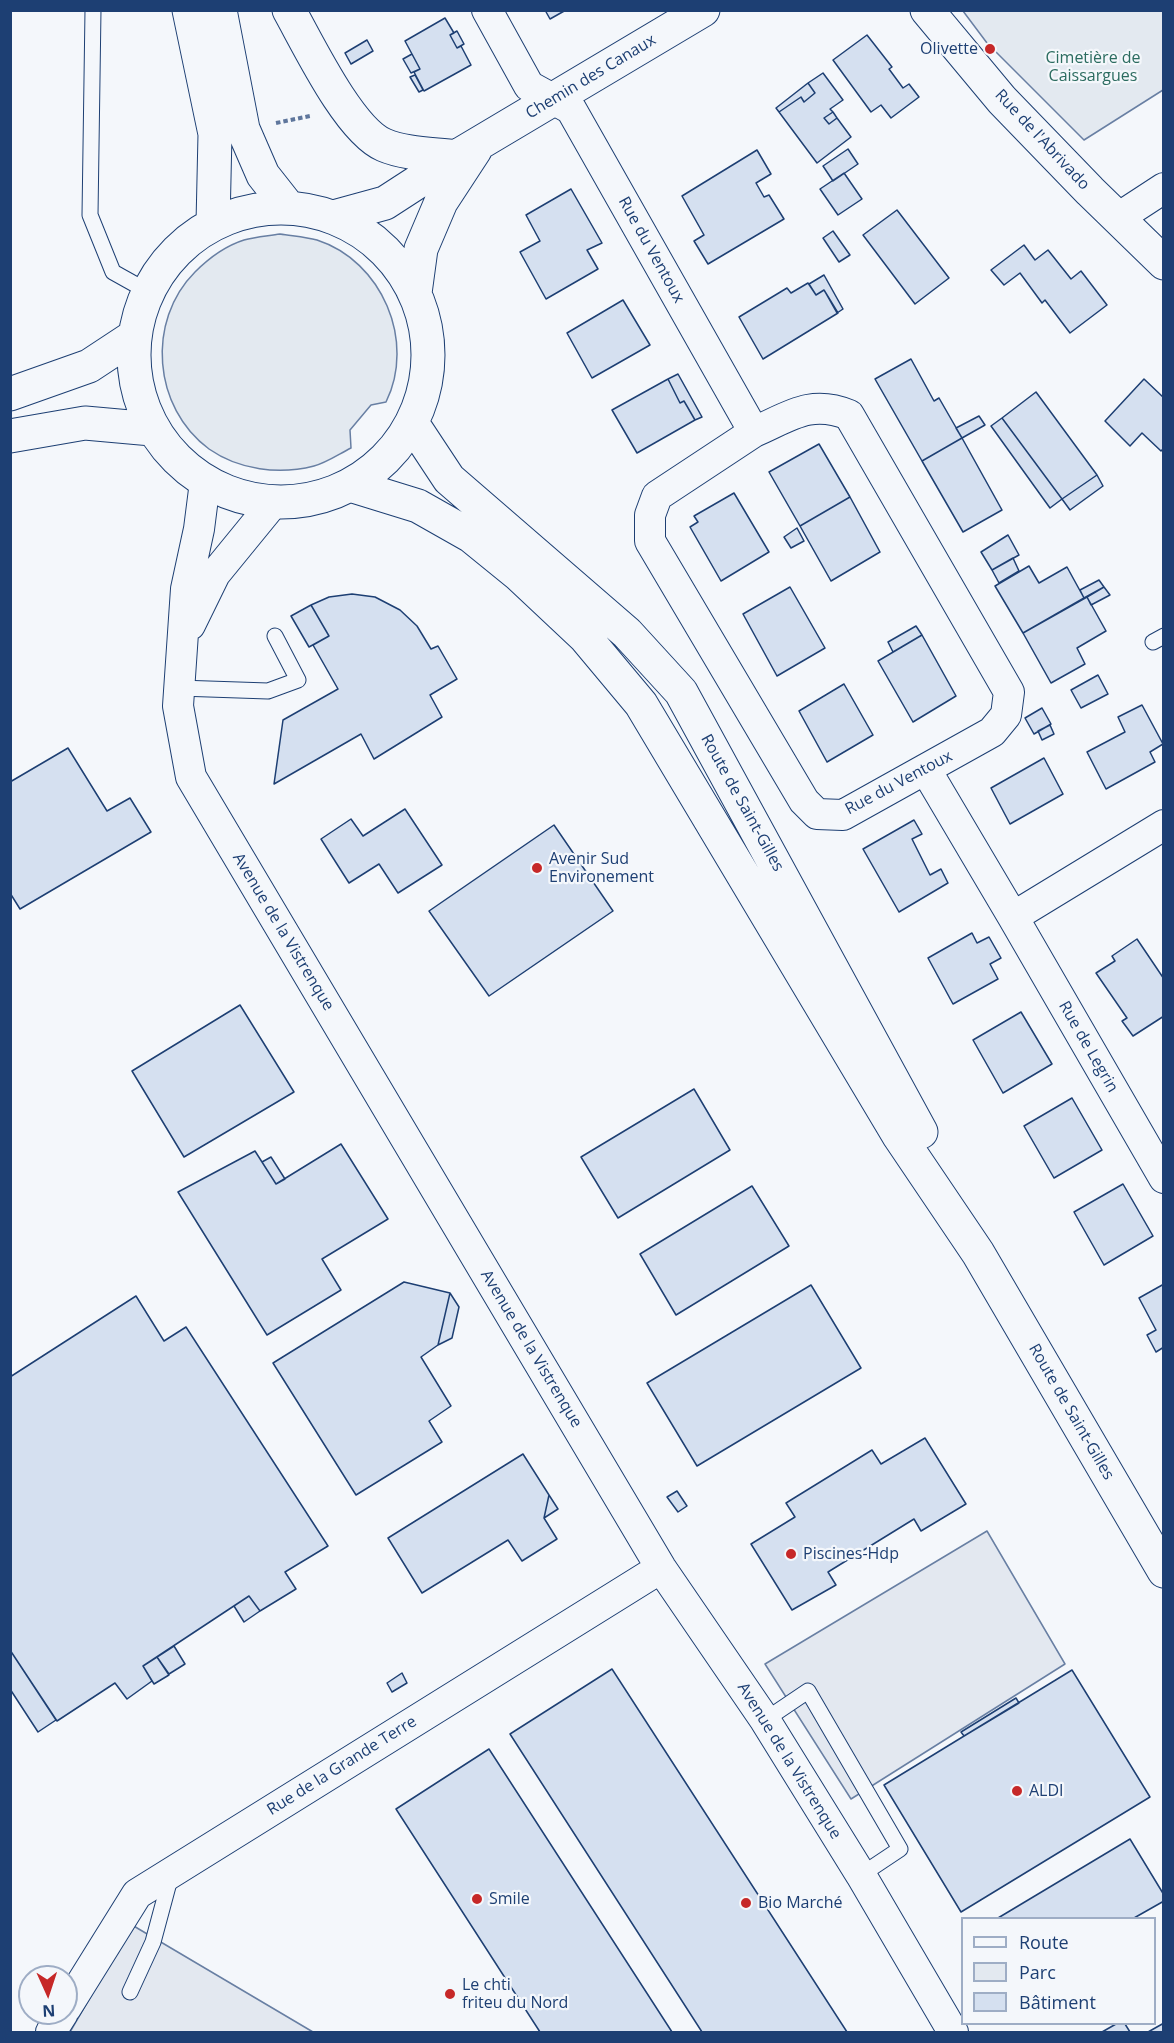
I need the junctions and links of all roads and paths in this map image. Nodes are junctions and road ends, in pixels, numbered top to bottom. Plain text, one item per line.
1 (93, 10) edge
2 (189, 10) edge
3 (220, 10) edge
4 (288, 10) edge
5 (487, 10) edge
6 (703, 10) edge
7 (927, 10) edge
8 (541, 93) junction
9 (313, 116) dead end
10 (270, 124) dead end
11 (468, 150) junction
12 (1164, 188) edge
13 (289, 208) junction
14 (334, 217) junction
15 (1118, 218) junction
16 (213, 223) junction
17 (1164, 263) edge
18 (147, 291) junction
19 (415, 293) junction
20 (133, 337) junction
21 (10, 394) edge
22 (412, 423) junction
23 (152, 429) junction
24 (754, 432) junction
25 (10, 436) edge
26 (205, 482) junction
27 (350, 486) junction
28 (273, 503) junction
29 (275, 636) dead end
30 (182, 641) junction
31 (179, 688) junction
32 (926, 770) junction
33 (1164, 825) edge
34 (1014, 917) junction
35 (1164, 1178) edge
36 (978, 1253) junction
37 (661, 1568) junction
38 (1164, 1571) edge
39 (765, 1720) junction
40 (172, 1872) junction
41 (861, 1875) junction
42 (78, 1989) edge
43 (130, 1992) dead end
44 (953, 2032) edge

1 - 18 lane
2 - 16 main road
3 - 13 main road
4 - 11 main road
5 - 8 street
6 - 8 main road, Chemin des Canaux
7 - 15 main road, Rue de l'Abrivado
8 - 11 main road, Chemin des Canaux
8 - 24 street, Rue du Ventoux
9 - 10 path
11 - 14 main road, Chemin des Canaux
11 - 19 main road, Chemin des Canaux
12 - 15 street
13 - 14 main road
13 - 16 main road
14 - 19 main road
15 - 17 main road, Rue de l'Abrivado
16 - 18 main road
18 - 20 main road
19 - 22 main road
20 - 21 main road
20 - 23 main road
22 - 27 main road
22 - 36 main road, Route de Saint-Gilles
23 - 25 main road
23 - 26 main road
24 - 32 street, Rue du Ventoux
24 - 32 street, Rue du Ventoux
26 - 28 main road
26 - 30 street, Avenue de la Vistrenque
27 - 28 main road
27 - 36 main road, Route de Saint-Gilles
28 - 30 street, Avenue de la Vistrenque
29 - 31 lane
30 - 31 street, Avenue de la Vistrenque
31 - 37 street, Avenue de la Vistrenque
32 - 34 street, Rue de Legrin
33 - 34 street
34 - 35 street, Rue de Legrin
36 - 38 main road, Route de Saint-Gilles
37 - 39 street, Avenue de la Vistrenque
37 - 40 street, Rue de la Grande Terre
39 - 41 street, Avenue de la Vistrenque
39 - 41 lane
40 - 42 street, Rue de la Grande Terre
40 - 43 lane
41 - 44 street, Avenue de la Vistrenque

